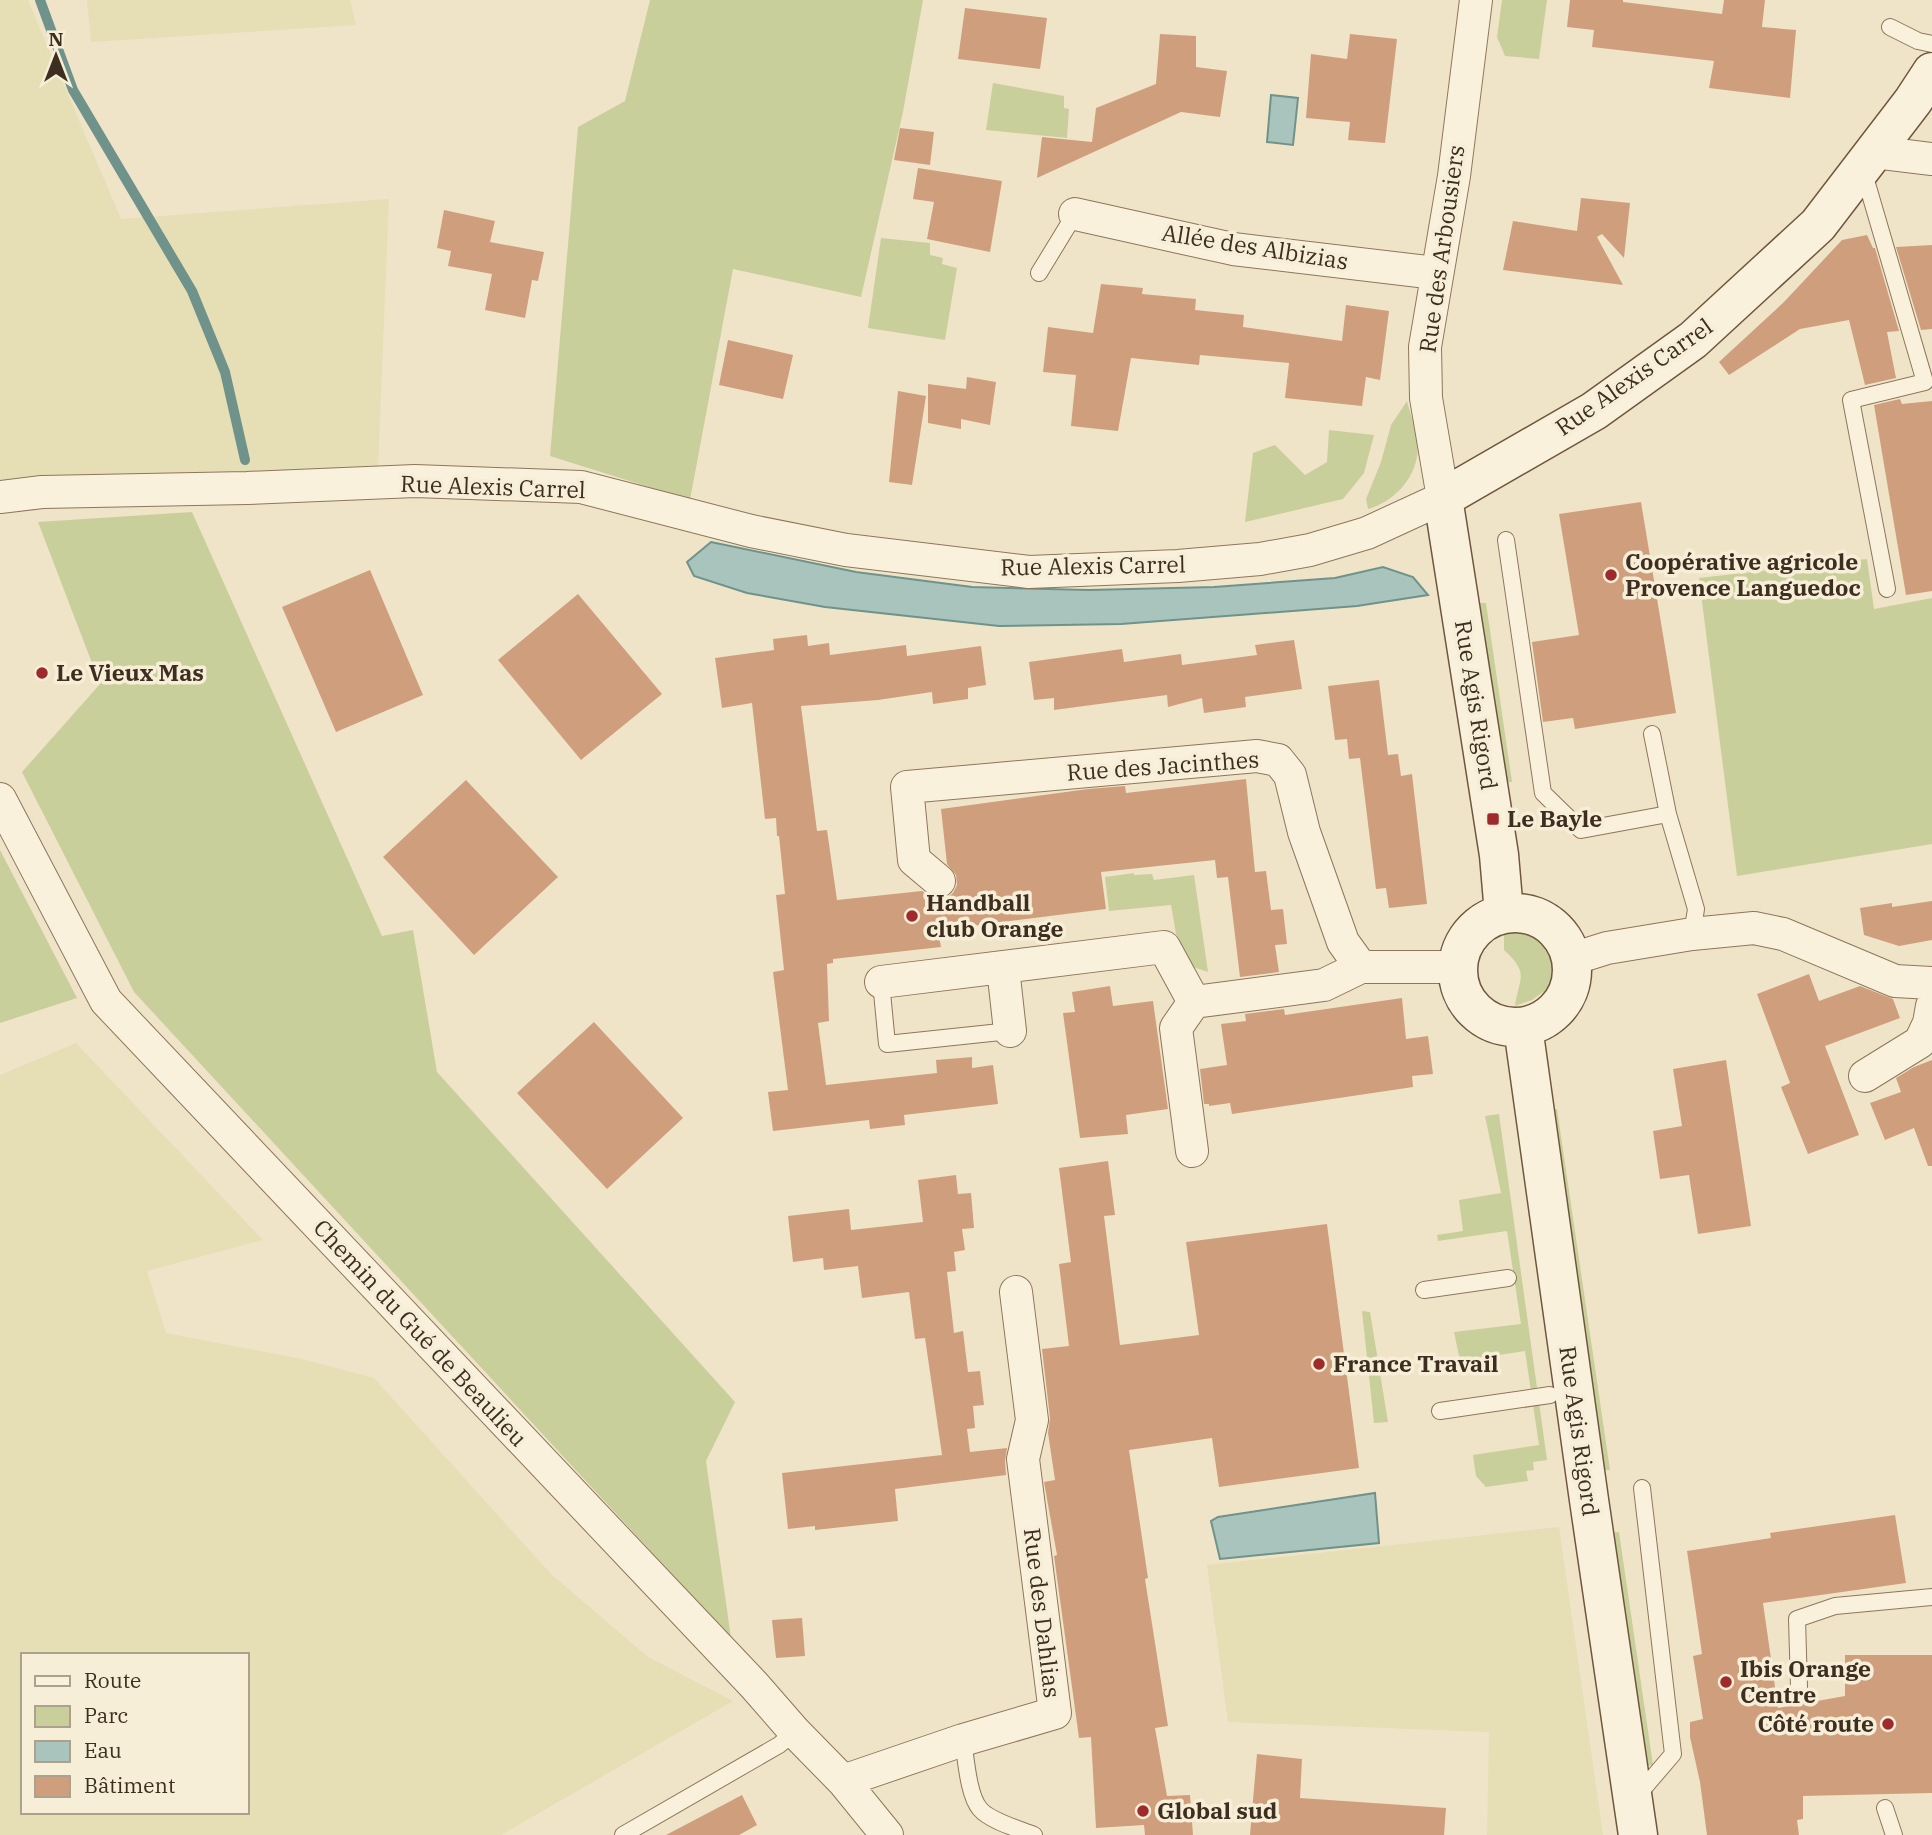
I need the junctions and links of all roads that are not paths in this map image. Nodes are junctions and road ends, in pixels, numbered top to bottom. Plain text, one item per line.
1 (1476, 0) edge
2 (1890, 27) dead end
3 (1932, 44) edge
4 (1932, 72) edge
5 (1932, 159) edge
6 (1868, 160) junction
7 (1075, 214) joint
8 (1040, 273) dead end
9 (1436, 273) junction
10 (1929, 383) edge
11 (0, 497) edge
12 (1443, 498) junction
13 (1506, 540) dead end
14 (1887, 589) dead end
15 (1652, 733) dead end
16 (0, 799) edge
17 (1668, 814) junction
18 (939, 881) dead end
19 (1504, 913) junction
20 (1692, 934) junction
21 (1572, 959) junction
22 (1361, 967) junction
23 (1457, 967) junction
24 (1003, 968) junction
25 (881, 982) joint
26 (1932, 984) edge
27 (1194, 1002) junction
28 (1932, 1006) edge
29 (1523, 1027) junction
30 (1010, 1031) joint
31 (1865, 1076) dead end
32 (1192, 1151) dead end
33 (1508, 1278) dead end
34 (1424, 1290) dead end
35 (1016, 1293) dead end
36 (1550, 1395) dead end
37 (1440, 1411) dead end
38 (1642, 1488) dead end
39 (1932, 1597) edge
40 (1799, 1687) dead end
41 (795, 1732) junction
42 (963, 1740) junction
43 (844, 1782) junction
44 (1885, 1808) dead end
45 (1635, 1818) edge
46 (622, 1835) edge
47 (887, 1835) edge
48 (1034, 1835) edge
49 (1894, 1835) edge

1 - 9 street, Rue des Arbousiers
2 - 3 lane
4 - 6 street, Rue Alexis Carrel
5 - 6 street
6 - 10 lane
6 - 12 street, Rue Alexis Carrel
7 - 8 lane
7 - 9 street, Allée des Albizias
9 - 12 street, Rue des Arbousiers
10 - 14 lane
11 - 12 street, Rue Alexis Carrel
12 - 19 street, Rue Agis Rigord
13 - 17 lane
15 - 17 lane
16 - 41 street, Chemin du Gué de Beaulieu
17 - 20 lane
18 - 22 street, Rue des Jacinthes
19 - 21 street
19 - 23 street
20 - 21 street
20 - 26 street
21 - 29 street
22 - 23 street
22 - 27 street
23 - 29 street
24 - 25 street
24 - 27 street
24 - 30 street
25 - 30 lane
27 - 32 street
28 - 31 street
29 - 45 street, Rue Agis Rigord
33 - 34 lane
35 - 42 street, Rue des Dahlias
36 - 37 lane
38 - 45 lane
39 - 40 lane
41 - 43 street, Chemin du Gué de Beaulieu
41 - 46 lane
42 - 43 street, Rue des Dahlias
42 - 48 lane
43 - 47 street, Chemin du Gué de Beaulieu
44 - 49 lane

